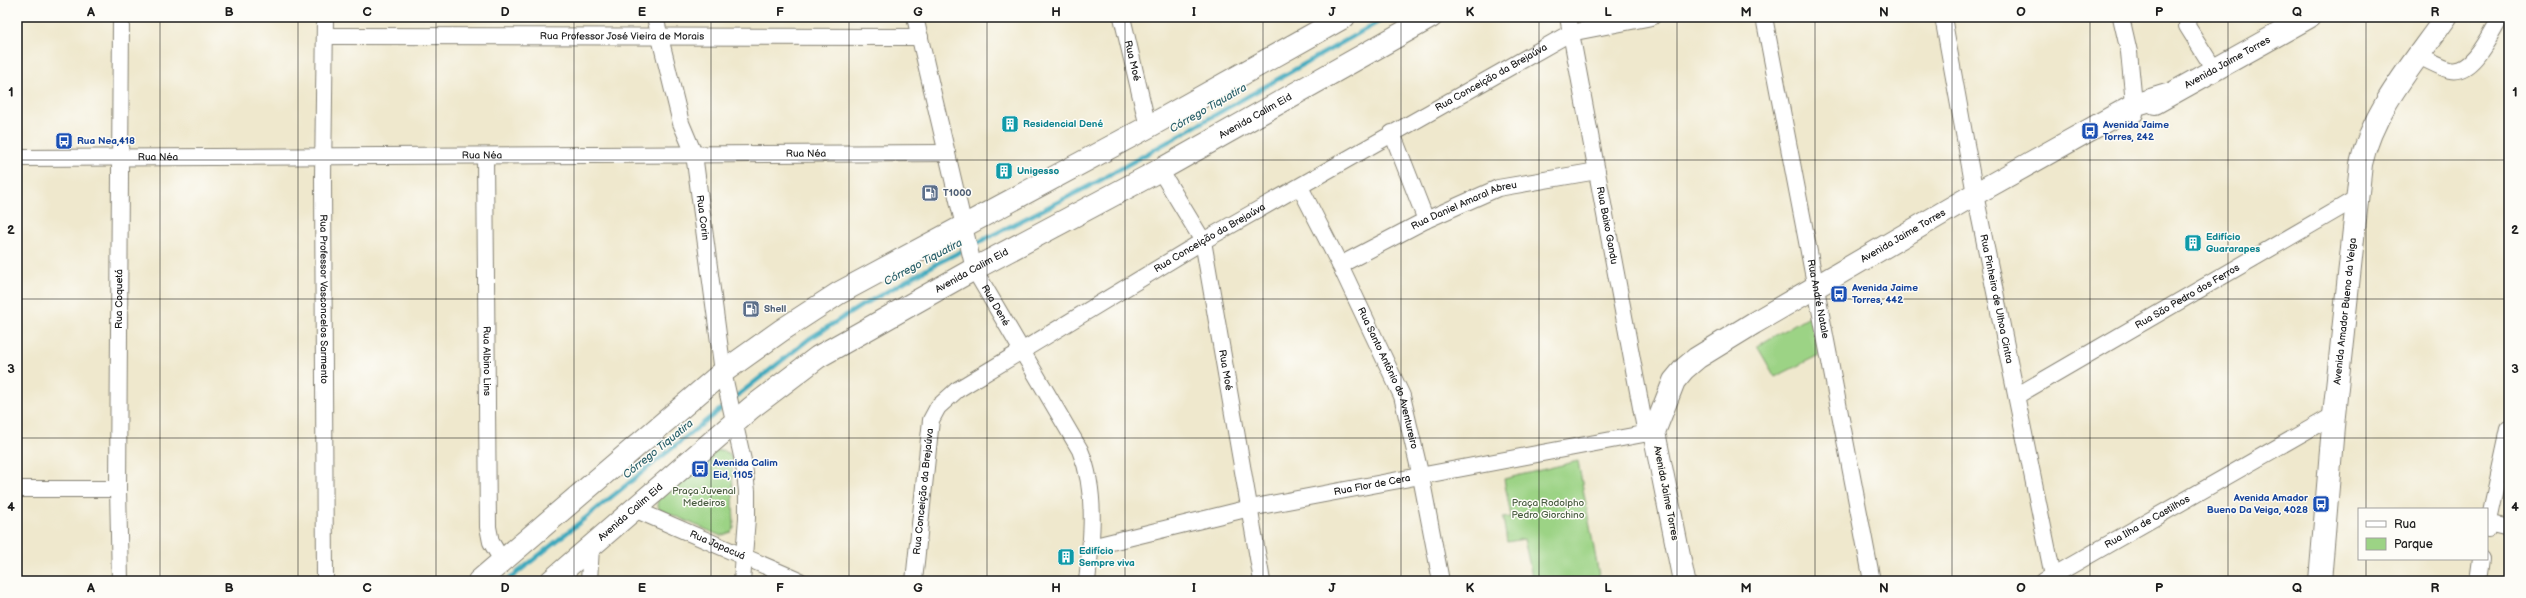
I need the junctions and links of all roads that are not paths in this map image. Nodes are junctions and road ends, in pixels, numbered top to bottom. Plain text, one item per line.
1 (121, 17) edge
2 (325, 17) edge
3 (655, 17) edge
4 (915, 17) edge
5 (1122, 17) edge
6 (1344, 17) edge
7 (1430, 17) edge
8 (1568, 17) edge
9 (1652, 17) edge
10 (1764, 17) edge
11 (1944, 17) edge
12 (2121, 17) edge
13 (2188, 17) edge
14 (2309, 17) edge
15 (2446, 17) edge
16 (2500, 17) edge
17 (1570, 33) junction
18 (325, 36) junction
19 (660, 37) junction
20 (920, 37) junction
21 (2418, 56) junction
22 (2214, 69) junction
23 (2134, 110) junction
24 (1148, 127) junction
25 (1392, 132) junction
26 (947, 153) junction
27 (694, 154) junction
28 (121, 156) junction
29 (323, 156) junction
30 (485, 156) junction
31 (17, 158) edge
32 (1160, 170) junction
33 (1597, 171) junction
34 (1300, 187) junction
35 (2357, 198) junction
36 (1976, 201) junction
37 (1426, 220) junction
38 (966, 232) junction
39 (1203, 241) junction
40 (973, 263) junction
41 (1340, 265) junction
42 (1816, 293) junction
43 (1021, 350) junction
44 (724, 379) junction
45 (2018, 395) junction
46 (732, 414) junction
47 (2334, 415) junction
48 (2509, 429) edge
49 (1650, 433) junction
50 (1421, 477) junction
51 (17, 489) edge
52 (118, 489) junction
53 (1250, 508) junction
54 (634, 510) junction
55 (2488, 526) edge
56 (2509, 528) edge
57 (591, 547) junction
58 (1091, 547) junction
59 (745, 559) junction
60 (2481, 560) edge
61 (503, 562) junction
62 (2050, 579) edge
63 (120, 581) edge
64 (325, 581) edge
65 (479, 581) edge
66 (551, 581) edge
67 (589, 581) edge
68 (742, 581) edge
69 (800, 581) edge
70 (914, 581) edge
71 (1087, 581) edge
72 (1262, 581) edge
73 (1440, 581) edge
74 (1684, 581) edge
75 (1872, 581) edge
76 (2320, 581) edge
77 (2478, 581) edge

1 - 28 street, Rua Coquetá
2 - 18 street, Rua Professor Vasconcelos Sarmento
3 - 19 street, Rua Corin
4 - 20 street, Rua Dené
5 - 24 street, Rua Moé
6 - 24 main road
7 - 32 main road, Avenida Calim Eid
8 - 17 street, Rua Baixo Gandu
9 - 17 street, Rua Conceição da Brejaúva
10 - 42 street, Rua André Natale
11 - 36 street, Rua Pinheiro de Ulhoa Cintra
12 - 23 street
13 - 22 street
14 - 22 main road, Avenida Jaime Torres
15 - 21 main road, Avenida Amador Bueno da Veiga
16 - 21 street
17 - 25 street, Rua Conceição da Brejaúva
17 - 33 street, Rua Baixo Gandu
18 - 19 street, Rua Professor José Vieira de Morais
18 - 29 street, Rua Professor Vasconcelos Sarmento
19 - 20 street, Rua Professor José Vieira de Morais
19 - 27 street, Rua Corin
20 - 26 street, Rua Dené
21 - 35 main road, Avenida Amador Bueno da Veiga
22 - 23 main road, Avenida Jaime Torres
23 - 36 main road, Avenida Jaime Torres
24 - 38 main road
25 - 34 street, Rua Conceição da Brejaúva
25 - 37 street
26 - 27 street, Rua Néa
26 - 38 street, Rua Dené
27 - 30 street, Rua Néa
27 - 44 street, Rua Corin
28 - 29 street, Rua Néa
28 - 31 street, Rua Néa
28 - 52 street, Rua Coquetá
29 - 30 street, Rua Néa
29 - 64 street, Rua Professor Vasconcelos Sarmento
30 - 61 street, Rua Albino Lins
32 - 39 street, Rua Moé
32 - 40 main road, Avenida Calim Eid
33 - 37 street, Rua Daniel Amaral Abreu
33 - 49 street, Rua Baixo Gandu
34 - 39 street, Rua Conceição da Brejaúva
34 - 41 street, Rua Santo Antônio do Aventureiro
35 - 45 street, Rua São Pedro dos Ferros
35 - 47 main road, Avenida Amador Bueno da Veiga
36 - 42 main road, Avenida Jaime Torres
36 - 45 street, Rua Pinheiro de Ulhoa Cintra
37 - 41 street, Rua Daniel Amaral Abreu
38 - 40 street, Rua Dené
38 - 44 main road
39 - 43 street, Rua Conceição da Brejaúva
39 - 53 street, Rua Moé
40 - 43 street, Rua Dené
40 - 46 main road, Avenida Calim Eid
41 - 50 street, Rua Santo Antônio do Aventureiro
42 - 49 main road, Avenida Jaime Torres
42 - 75 street, Rua André Natale
43 - 58 street, Rua Dené
43 - 70 street, Rua Conceição da Brejaúva
44 - 46 street, Rua Corin
44 - 61 main road
45 - 62 street, Rua Pinheiro de Ulhoa Cintra
46 - 54 main road, Avenida Calim Eid
46 - 59 street, Rua Corin
47 - 62 street, Rua Ilha de Castilhos
47 - 76 main road, Avenida Amador Bueno da Veiga
48 - 55 street
49 - 50 street, Rua Flor de Cera
49 - 74 main road, Avenida Jaime Torres
50 - 53 street, Rua Flor de Cera
50 - 73 street, Rua Santo Antônio do Aventureiro
51 - 52 street
52 - 63 street, Rua Coquetá
53 - 58 street, Rua Flor de Cera
53 - 72 street, Rua Moé
54 - 57 main road, Avenida Calim Eid
54 - 59 street, Rua Japacuá
55 - 56 street
57 - 66 main road, Avenida Calim Eid
57 - 67 street
58 - 71 street, Rua Dené
59 - 68 street, Rua Corin
59 - 69 street, Rua Japacuá
60 - 77 street
61 - 65 main road

